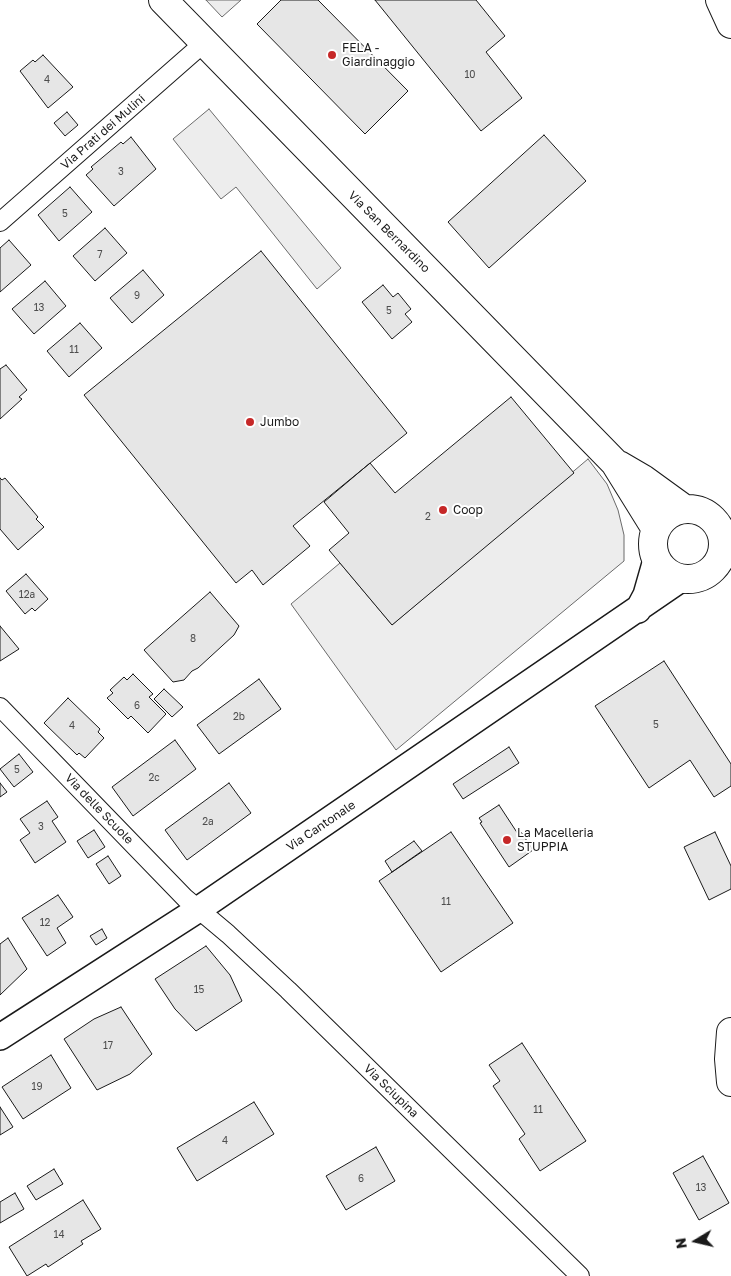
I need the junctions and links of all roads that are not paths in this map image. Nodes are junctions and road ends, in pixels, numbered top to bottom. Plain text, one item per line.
1 (163, 0) edge
2 (720, 0) edge
3 (731, 24) edge
4 (205, 42) junction
5 (0, 222) edge
6 (615, 463) junction
7 (683, 508) junction
8 (723, 523) edge
9 (656, 529) junction
10 (727, 552) edge
11 (656, 560) junction
12 (682, 579) junction
13 (638, 610) junction
14 (0, 707) edge
15 (199, 909) junction
16 (731, 1032) edge
17 (0, 1037) edge
18 (731, 1082) edge
19 (580, 1276) edge

1 - 4 main road, Via San Bernardino
2 - 3 main road
4 - 5 street, Via Prati dei Mulini
4 - 6 main road, Via San Bernardino
6 - 7 main road, Via San Bernardino
6 - 9 main road, Via San Bernardino
7 - 8 main road
7 - 9 main road
8 - 10 main road
9 - 11 main road
10 - 12 main road
11 - 12 main road
11 - 13 street
12 - 13 street, Via Cantonale
13 - 15 street, Via Cantonale
14 - 15 street, Via delle Scuole
15 - 17 street, Via Cantonale
15 - 19 street, Via Sciupina
16 - 18 main road

